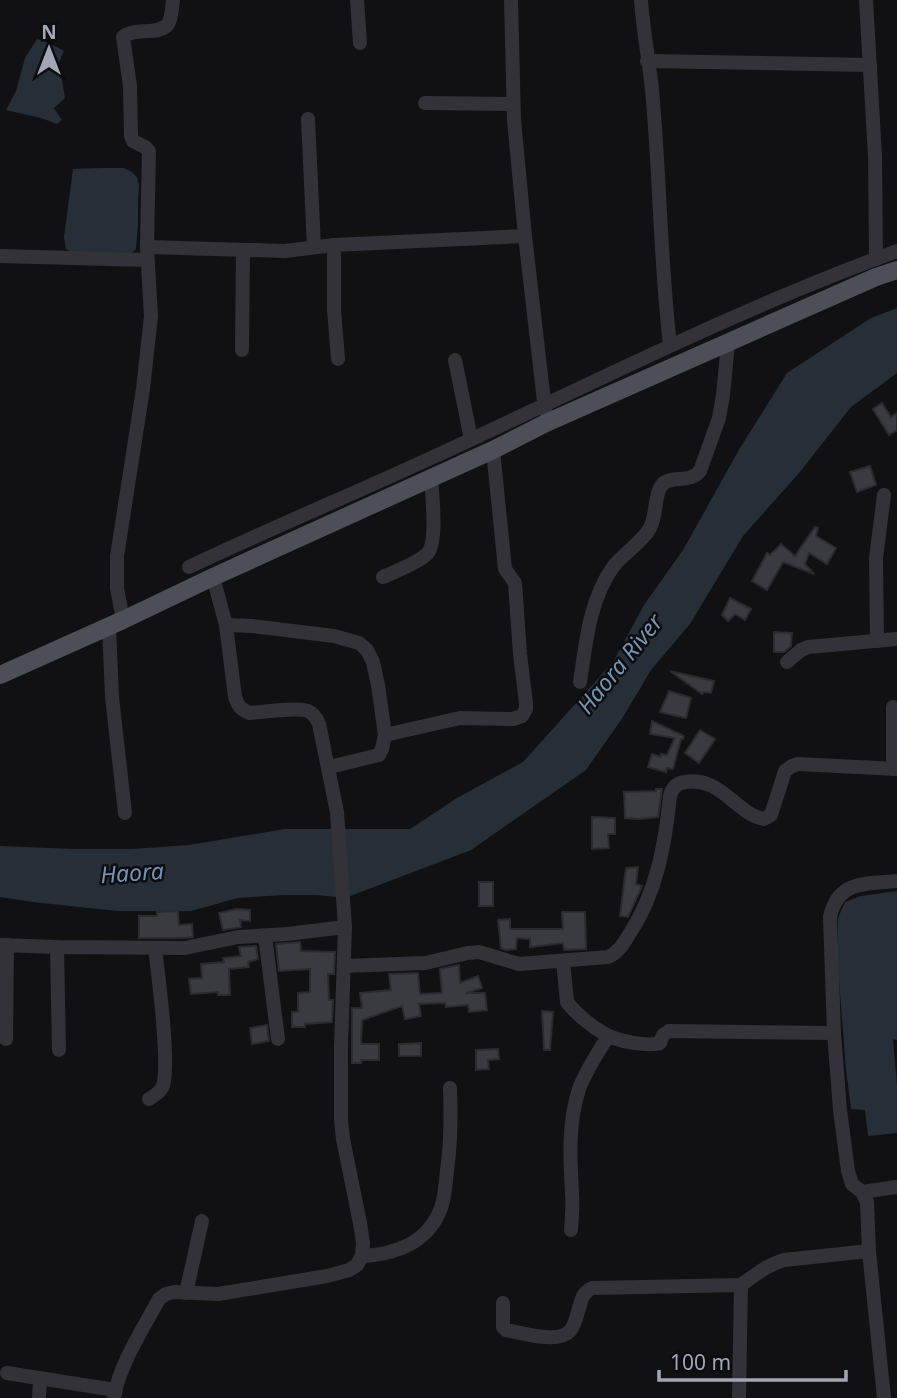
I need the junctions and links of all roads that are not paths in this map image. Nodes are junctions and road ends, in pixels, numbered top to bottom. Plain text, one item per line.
1 (173, 0) edge
2 (357, 0) edge
3 (511, 0) edge
4 (641, 0) edge
5 (866, 0) edge
6 (360, 43) dead end
7 (647, 61) junction
8 (870, 65) junction
9 (425, 103) dead end
10 (513, 104) junction
11 (308, 119) dead end
12 (525, 236) junction
13 (334, 245) junction
14 (314, 247) junction
15 (243, 250) junction
16 (897, 251) edge
17 (147, 254) junction
18 (0, 256) edge
19 (876, 259) junction
20 (897, 270) edge
21 (728, 343) junction
22 (670, 345) junction
23 (242, 350) dead end
24 (338, 359) dead end
25 (455, 360) dead end
26 (545, 404) junction
27 (546, 423) junction
28 (471, 439) junction
29 (493, 450) junction
30 (431, 478) junction
31 (884, 495) dead end
32 (189, 567) dead end
33 (213, 577) junction
34 (383, 577) dead end
35 (116, 623) junction
36 (226, 625) junction
37 (897, 639) edge
38 (877, 641) junction
39 (787, 662) dead end
40 (0, 674) edge
41 (580, 682) dead end
42 (893, 707) dead end
43 (385, 735) junction
44 (329, 767) junction
45 (895, 769) edge
46 (125, 813) dead end
47 (897, 881) edge
48 (345, 927) junction
49 (265, 936) junction
50 (3, 945) edge
51 (57, 947) junction
52 (155, 948) junction
53 (563, 961) junction
54 (345, 966) junction
55 (834, 1033) junction
56 (608, 1036) junction
57 (6, 1039) dead end
58 (278, 1040) dead end
59 (59, 1050) dead end
60 (450, 1088) dead end
61 (149, 1099) dead end
62 (897, 1187) edge
63 (862, 1192) junction
64 (202, 1222) dead end
65 (571, 1230) dead end
66 (869, 1251) junction
67 (362, 1255) junction
68 (741, 1285) junction
69 (186, 1293) junction
70 (503, 1303) dead end
71 (6, 1373) dead end
72 (40, 1378) junction
73 (115, 1394) edge
74 (39, 1398) edge
75 (739, 1398) edge
76 (884, 1398) edge

1 - 17 street
2 - 6 street
3 - 10 street
4 - 7 street
5 - 8 street
7 - 8 street
7 - 22 street
8 - 19 street
9 - 10 street
10 - 12 street
11 - 14 street
12 - 13 street
12 - 26 street
13 - 14 street
13 - 24 street
14 - 15 street
15 - 17 street
15 - 23 street
16 - 19 street
17 - 18 street
17 - 35 street
19 - 22 street
20 - 21 main road
21 - 27 main road
21 - 41 street
22 - 26 street
25 - 28 street
26 - 27 street
26 - 28 street
27 - 29 main road
28 - 32 street
29 - 30 main road
29 - 43 street
30 - 33 main road
30 - 34 street
31 - 38 street
33 - 35 main road
33 - 36 street
35 - 40 main road
35 - 46 street
36 - 43 street
36 - 44 street
37 - 38 street
38 - 39 street
42 - 45 street
43 - 44 street
44 - 48 street
45 - 53 street
47 - 55 street
48 - 49 street
48 - 54 street
49 - 52 street
49 - 58 street
50 - 51 street
50 - 57 street
51 - 52 street
51 - 59 street
52 - 61 street
53 - 54 street
53 - 56 street
54 - 67 street
55 - 56 street
55 - 63 street
56 - 65 street
60 - 67 street
62 - 63 street
63 - 66 street
64 - 69 street
66 - 68 street
66 - 76 street
67 - 69 street
68 - 70 street
68 - 75 street
69 - 73 street
71 - 72 street
72 - 73 street
72 - 74 street

